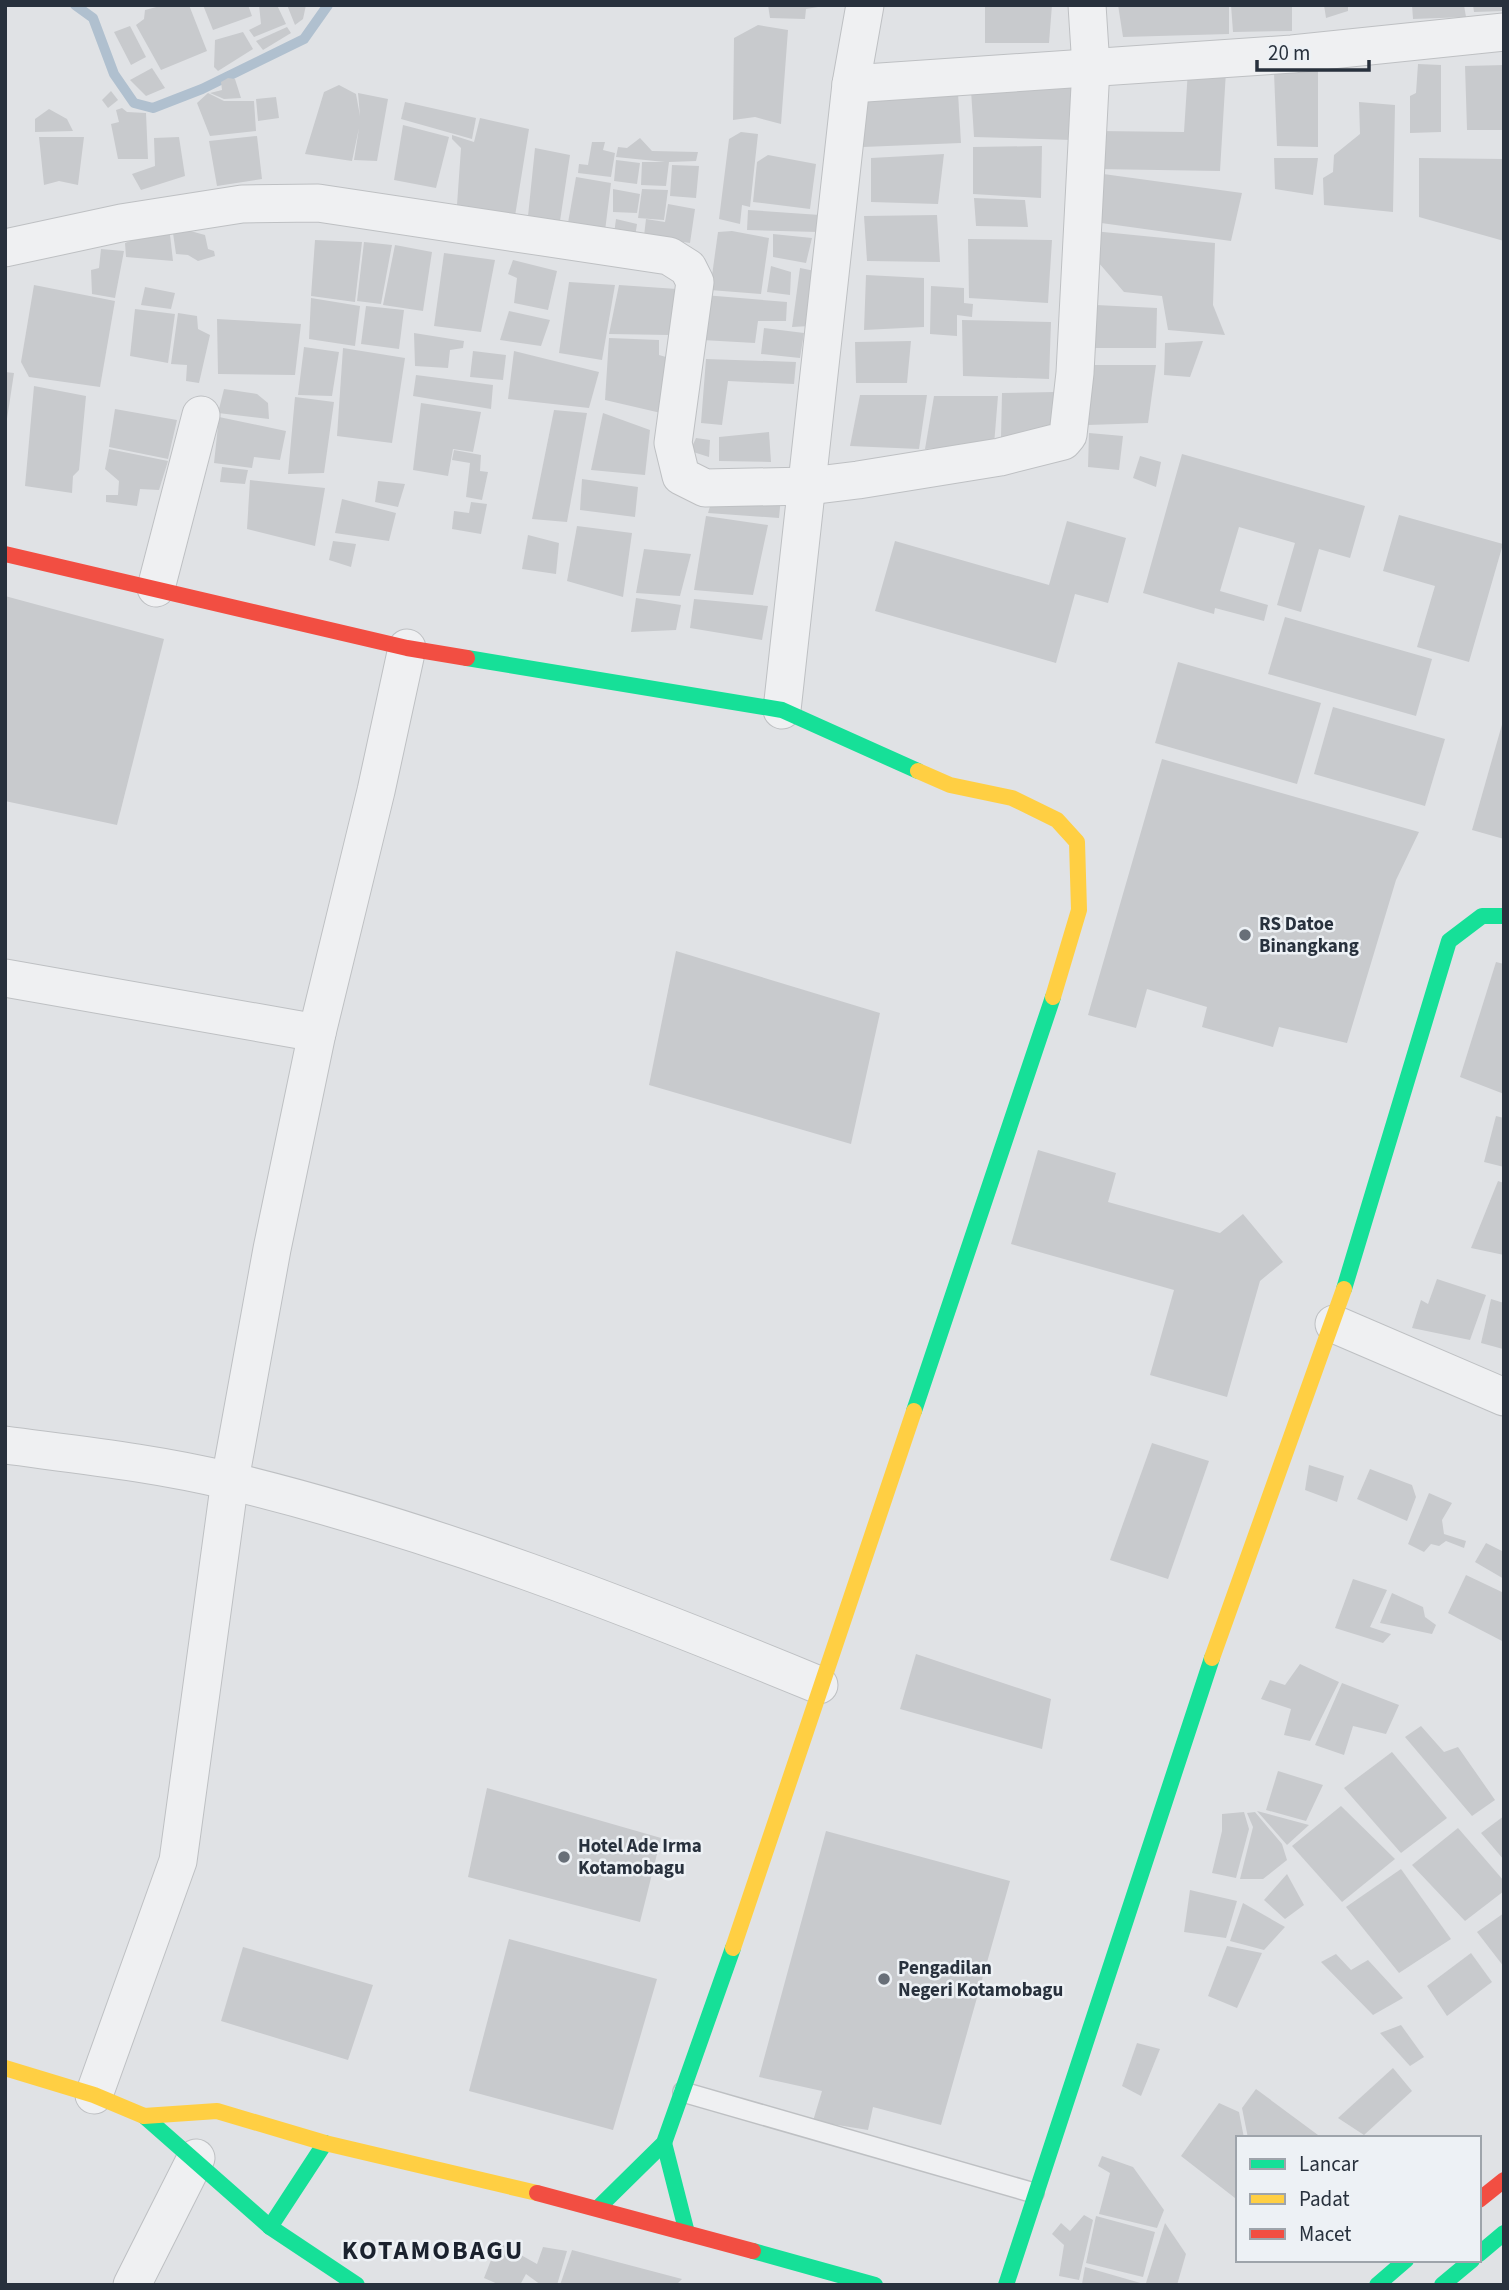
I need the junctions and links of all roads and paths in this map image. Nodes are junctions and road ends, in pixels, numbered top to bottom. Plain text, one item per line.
1 (865, 5) edge
2 (1087, 5) edge
3 (1504, 32) edge
4 (1091, 67) junction
5 (852, 84) junction
6 (5, 248) edge
7 (201, 415) dead end
8 (808, 486) junction
9 (5, 554) edge
10 (156, 588) junction
11 (407, 648) junction
12 (782, 710) junction
13 (1504, 916) edge
14 (5, 978) edge
15 (317, 1033) junction
16 (1335, 1324) junction
17 (1504, 1397) edge
18 (5, 1445) edge
19 (230, 1480) junction
20 (819, 1685) junction
21 (5, 2068) edge
22 (684, 2092) junction
23 (94, 2095) junction
24 (144, 2116) junction
25 (325, 2143) junction
26 (664, 2143) junction
27 (196, 2158) junction
28 (1504, 2180) edge
29 (1034, 2193) junction
30 (1481, 2198) edge
31 (599, 2207) junction
32 (270, 2227) junction
33 (687, 2233) junction
34 (1504, 2234) edge
35 (1481, 2252) edge
36 (1404, 2262) edge
37 (1470, 2262) edge
38 (132, 2285) edge
39 (357, 2285) edge
40 (875, 2285) edge
41 (1006, 2285) edge
42 (1377, 2285) edge
43 (1442, 2285) edge

1 - 5 street
2 - 4 street
3 - 4 street
4 - 5 street
4 - 8 street
5 - 8 street
6 - 8 street
7 - 10 street
8 - 12 street
9 - 10 main road
10 - 11 main road
11 - 12 main road
11 - 15 street
12 - 20 main road
13 - 16 main road
14 - 15 street
15 - 19 street
16 - 17 street
16 - 29 main road
18 - 19 street
19 - 20 street
19 - 23 street
20 - 22 main road
21 - 23 main road
22 - 26 main road
22 - 29 lane
23 - 24 main road
24 - 25 main road
24 - 27 main road
25 - 31 main road
25 - 32 main road
26 - 31 main road
26 - 33 main road
27 - 32 main road
27 - 38 street
28 - 30 main road
29 - 41 main road
31 - 33 main road
32 - 39 main road
33 - 40 main road
34 - 35 main road
36 - 42 main road
37 - 43 main road

